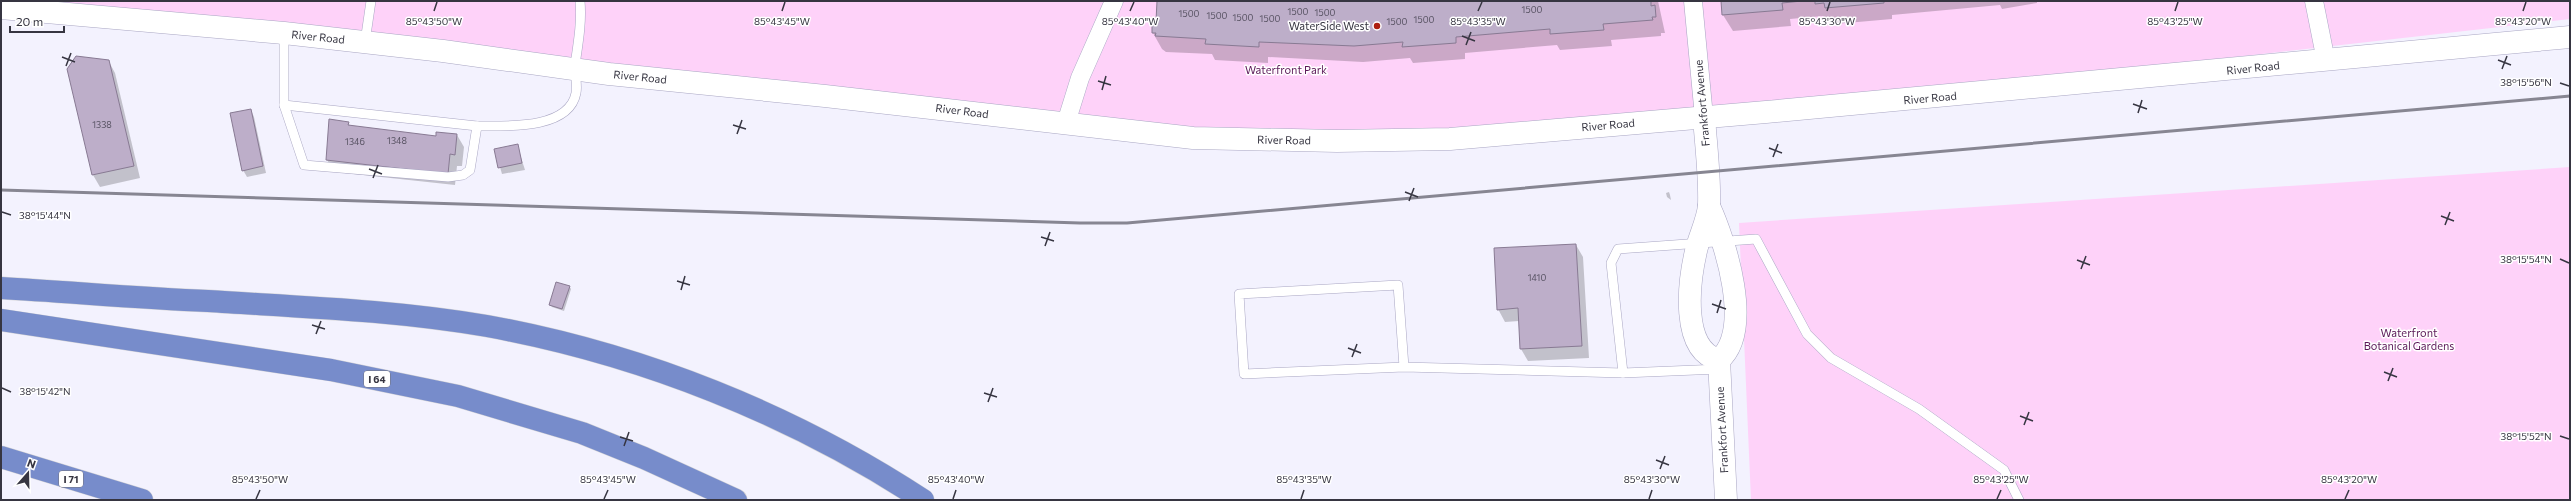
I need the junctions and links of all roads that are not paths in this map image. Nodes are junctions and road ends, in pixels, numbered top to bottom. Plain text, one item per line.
1 (371, 1) edge
2 (580, 1) edge
3 (1114, 1) edge
4 (1692, 1) edge
5 (2314, 1) edge
6 (27, 5) edge
7 (1, 8) edge
8 (284, 33) junction
9 (2570, 37) edge
10 (365, 42) junction
11 (2326, 61) junction
12 (575, 69) junction
13 (284, 105) junction
14 (1704, 117) junction
15 (1066, 123) junction
16 (477, 126) junction
17 (1709, 206) junction
18 (1724, 243) junction
19 (1698, 245) junction
20 (1, 288) edge
21 (1, 320) edge
22 (1719, 365) junction
23 (1404, 367) junction
24 (1623, 373) junction
25 (1, 457) edge
26 (142, 500) edge
27 (736, 500) edge
28 (923, 500) edge
29 (1726, 500) edge
30 (2019, 500) edge

1 - 10 lane
2 - 12 lane
3 - 15 street
4 - 14 street, Frankfort Avenue
5 - 11 street
6 - 7 street, River Road
6 - 8 street, River Road
8 - 10 street, River Road
8 - 13 lane
9 - 11 street, River Road
10 - 12 street, River Road
11 - 14 street, River Road
12 - 15 street, River Road
12 - 16 lane
13 - 16 lane
13 - 16 lane
14 - 15 street, River Road
14 - 17 street, Frankfort Avenue
17 - 18 street, Frankfort Avenue
17 - 19 street, Frankfort Avenue
18 - 19 lane
18 - 22 street, Frankfort Avenue
18 - 30 lane
19 - 22 street, Frankfort Avenue
19 - 24 lane
20 - 28 highway
21 - 27 highway, I 64
22 - 24 lane
22 - 29 street, Frankfort Avenue
23 - 23 lane
23 - 24 lane
25 - 26 highway, I 71

